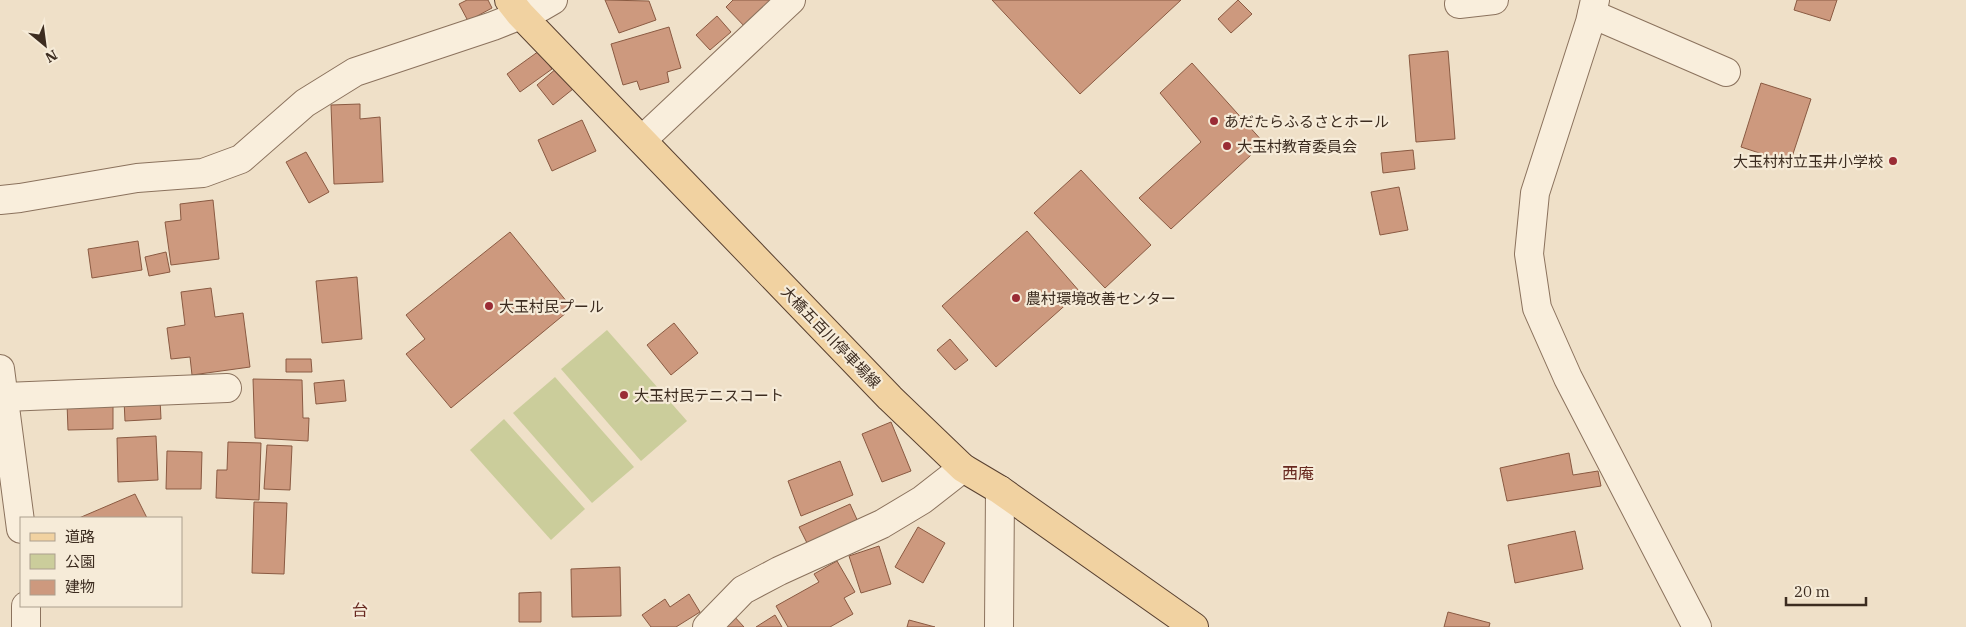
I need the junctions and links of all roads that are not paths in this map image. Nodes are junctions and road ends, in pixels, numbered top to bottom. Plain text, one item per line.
1 (552, 0) edge
2 (791, 0) edge
3 (1494, 0) edge
4 (1459, 4) dead end
5 (514, 7) edge
6 (1594, 7) edge
7 (1726, 72) dead end
8 (642, 140) junction
9 (0, 200) edge
10 (0, 369) edge
11 (227, 388) dead end
12 (5, 397) junction
13 (963, 468) junction
14 (1000, 490) junction
15 (14, 516) edge
16 (26, 607) edge
17 (26, 627) edge
18 (707, 627) edge
19 (999, 627) edge
20 (1194, 627) edge
21 (1697, 627) edge

1 - 5 street
2 - 8 street
3 - 4 street
5 - 8 main road, 大橋五百川停車場線
5 - 9 street
6 - 7 street
6 - 21 street
8 - 13 main road, 大橋五百川停車場線
10 - 12 street
11 - 12 street
12 - 15 street
13 - 14 main road, 大橋五百川停車場線
13 - 18 street
14 - 19 street
14 - 20 main road, 大橋五百川停車場線
16 - 17 street

